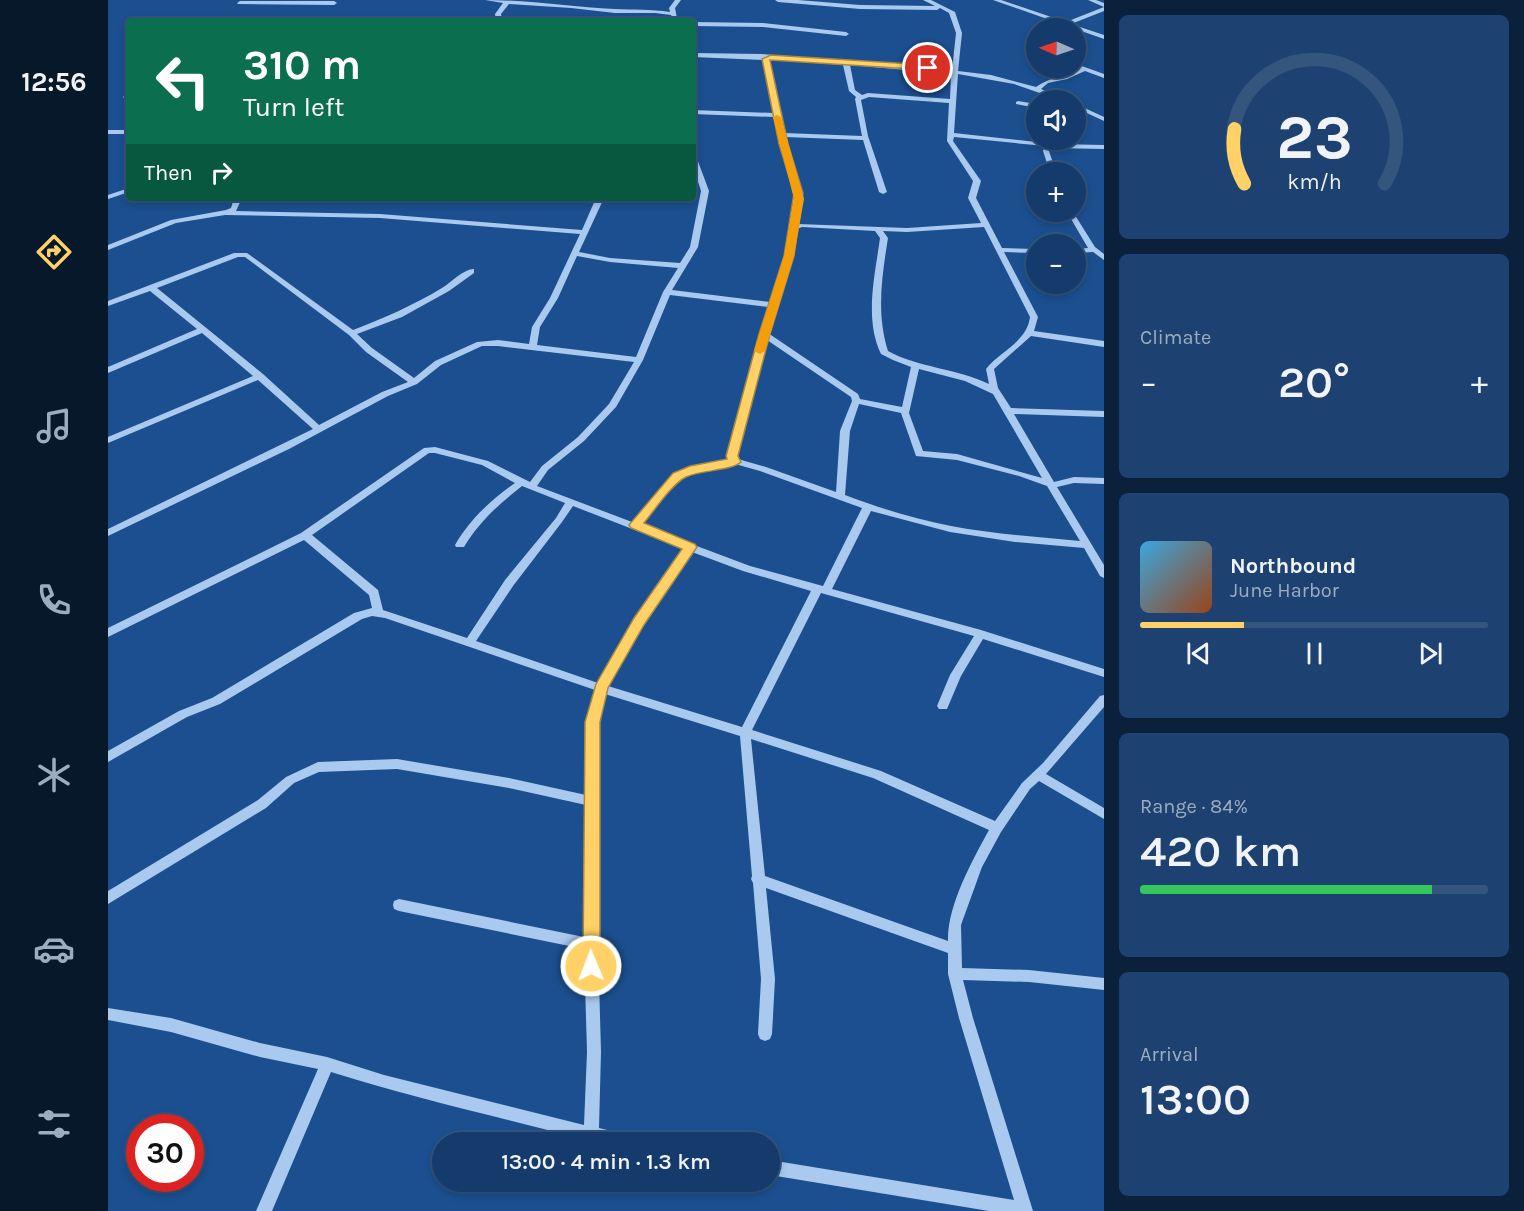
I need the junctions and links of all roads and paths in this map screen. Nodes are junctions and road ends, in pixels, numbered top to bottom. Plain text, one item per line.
1 (488, 0) edge
2 (678, 0) edge
3 (778, 0) edge
4 (926, 0) edge
5 (996, 0) edge
6 (1091, 0) edge
7 (809, 1) edge
8 (335, 2) edge
9 (507, 2) junction
10 (240, 3) dead end
11 (1104, 7) edge
12 (944, 8) junction
13 (325, 18) edge
14 (499, 18) edge
15 (673, 18) edge
16 (1049, 18) edge
17 (1080, 18) edge
18 (696, 24) edge
19 (1086, 31) edge
20 (846, 34) dead end
21 (1104, 37) edge
22 (696, 55) edge
23 (766, 57) junction
24 (846, 63) junction
25 (1086, 70) edge
26 (955, 71) junction
27 (1104, 76) edge
28 (1065, 78) edge
29 (1037, 89) joint
30 (860, 97) junction
31 (953, 101) junction
32 (1018, 103) dead end
33 (1026, 104) edge
34 (1086, 110) edge
35 (696, 112) edge
36 (776, 115) junction
37 (1104, 119) edge
38 (108, 132) edge
39 (126, 132) edge
40 (781, 135) junction
41 (951, 135) junction
42 (865, 138) junction
43 (1026, 142) edge
44 (1086, 146) edge
45 (1104, 147) edge
46 (696, 165) edge
47 (126, 191) edge
48 (696, 191) edge
49 (705, 191) junction
50 (882, 192) dead end
51 (110, 195) edge
52 (237, 201) edge
53 (599, 201) edge
54 (226, 213) junction
55 (1077, 222) edge
56 (797, 224) junction
57 (985, 225) junction
58 (878, 230) junction
59 (583, 232) junction
60 (108, 248) edge
61 (998, 250) junction
62 (1086, 250) edge
63 (1095, 250) junction
64 (1026, 251) edge
65 (576, 254) junction
66 (1104, 258) edge
67 (683, 266) junction
68 (471, 271) dead end
69 (152, 288) junction
70 (667, 292) junction
71 (108, 304) edge
72 (773, 305) junction
73 (203, 330) junction
74 (352, 333) junction
75 (1030, 333) junction
76 (764, 334) junction
77 (1104, 344) edge
78 (533, 347) junction
79 (639, 360) junction
80 (916, 364) junction
81 (108, 370) edge
82 (260, 376) junction
83 (414, 382) junction
84 (992, 382) junction
85 (982, 383) junction
86 (996, 392) junction
87 (856, 400) junction
88 (906, 411) junction
89 (1007, 411) junction
90 (1104, 414) edge
91 (317, 428) junction
92 (108, 440) edge
93 (735, 462) junction
94 (1104, 481) edge
95 (527, 484) junction
96 (1053, 485) junction
97 (840, 497) junction
98 (571, 501) junction
99 (868, 507) junction
100 (635, 525) junction
101 (108, 533) edge
102 (305, 535) junction
103 (1087, 544) junction
104 (460, 545) dead end
105 (690, 547) junction
106 (1104, 574) edge
107 (822, 589) junction
108 (378, 612) junction
109 (108, 633) edge
110 (981, 634) junction
111 (469, 643) junction
112 (1104, 673) edge
113 (601, 688) junction
114 (1103, 702) edge
115 (943, 706) dead end
116 (744, 732) junction
117 (108, 757) edge
118 (1038, 775) junction
119 (592, 801) junction
120 (1104, 814) edge
121 (997, 828) junction
122 (757, 879) junction
123 (108, 898) edge
124 (399, 905) dead end
125 (591, 944) junction
126 (955, 950) junction
127 (955, 974) junction
128 (1104, 984) edge
129 (108, 1014) edge
130 (765, 1034) dead end
131 (327, 1064) junction
132 (584, 1132) edge
133 (591, 1132) edge
134 (780, 1170) edge
135 (1024, 1210) edge
136 (264, 1211) edge

1 - 9 street
2 - 15 street
3 - 7 street
4 - 12 street
5 - 16 street
6 - 11 street
7 - 12 street
8 - 10 street
8 - 13 street
9 - 14 street
9 - 15 street
11 - 17 street
12 - 26 street
18 - 20 street
19 - 21 street
22 - 23 street
23 - 24 street
23 - 36 street
24 - 26 street
24 - 30 street
25 - 27 street
26 - 29 street
26 - 31 street
28 - 29 street
30 - 31 street
30 - 42 street
31 - 41 street
32 - 33 street
34 - 37 street
35 - 36 street
36 - 40 street
38 - 39 street
40 - 42 street
40 - 56 street
41 - 43 street
41 - 57 street
42 - 50 street
44 - 45 street
46 - 49 street
47 - 51 street
48 - 49 street
49 - 67 street
52 - 54 street
53 - 59 street
54 - 59 street
54 - 60 street
55 - 63 street
56 - 58 street
56 - 72 street
57 - 58 street
57 - 61 street
58 - 80 street
59 - 65 street
61 - 64 street
61 - 75 street
62 - 63 street
63 - 66 street
65 - 67 street
65 - 78 street
67 - 70 street
68 - 74 street
69 - 71 street
69 - 73 street
69 - 74 street
70 - 72 street
70 - 79 street
72 - 76 street
73 - 81 street
73 - 82 street
74 - 83 street
75 - 77 street
75 - 84 street
76 - 87 street
76 - 93 street
78 - 79 street
78 - 83 street
79 - 95 street
80 - 85 street
80 - 88 street
82 - 91 street
82 - 92 street
83 - 91 street
84 - 85 street
84 - 86 street
85 - 86 street
86 - 89 street
87 - 88 street
87 - 97 street
88 - 96 street
89 - 90 street
89 - 96 street
91 - 101 street
93 - 97 street
93 - 100 street
94 - 96 street
95 - 98 street
95 - 102 street
95 - 104 street
96 - 103 street
97 - 99 street
98 - 100 street
98 - 111 street
99 - 103 street
99 - 107 street
100 - 105 street
102 - 108 street
102 - 109 street
103 - 106 street
105 - 107 street
105 - 113 street
107 - 110 street
107 - 116 street
108 - 111 street
108 - 117 street
110 - 112 street
110 - 115 street
111 - 113 street
113 - 116 street
113 - 119 street
114 - 118 street
116 - 121 street
116 - 122 street
118 - 120 street
118 - 121 street
119 - 123 street
119 - 125 street
121 - 126 street
122 - 126 street
122 - 130 street
124 - 125 street
125 - 133 street
126 - 127 street
127 - 128 street
127 - 135 street
129 - 131 street
131 - 132 street
131 - 136 street
134 - 135 street

